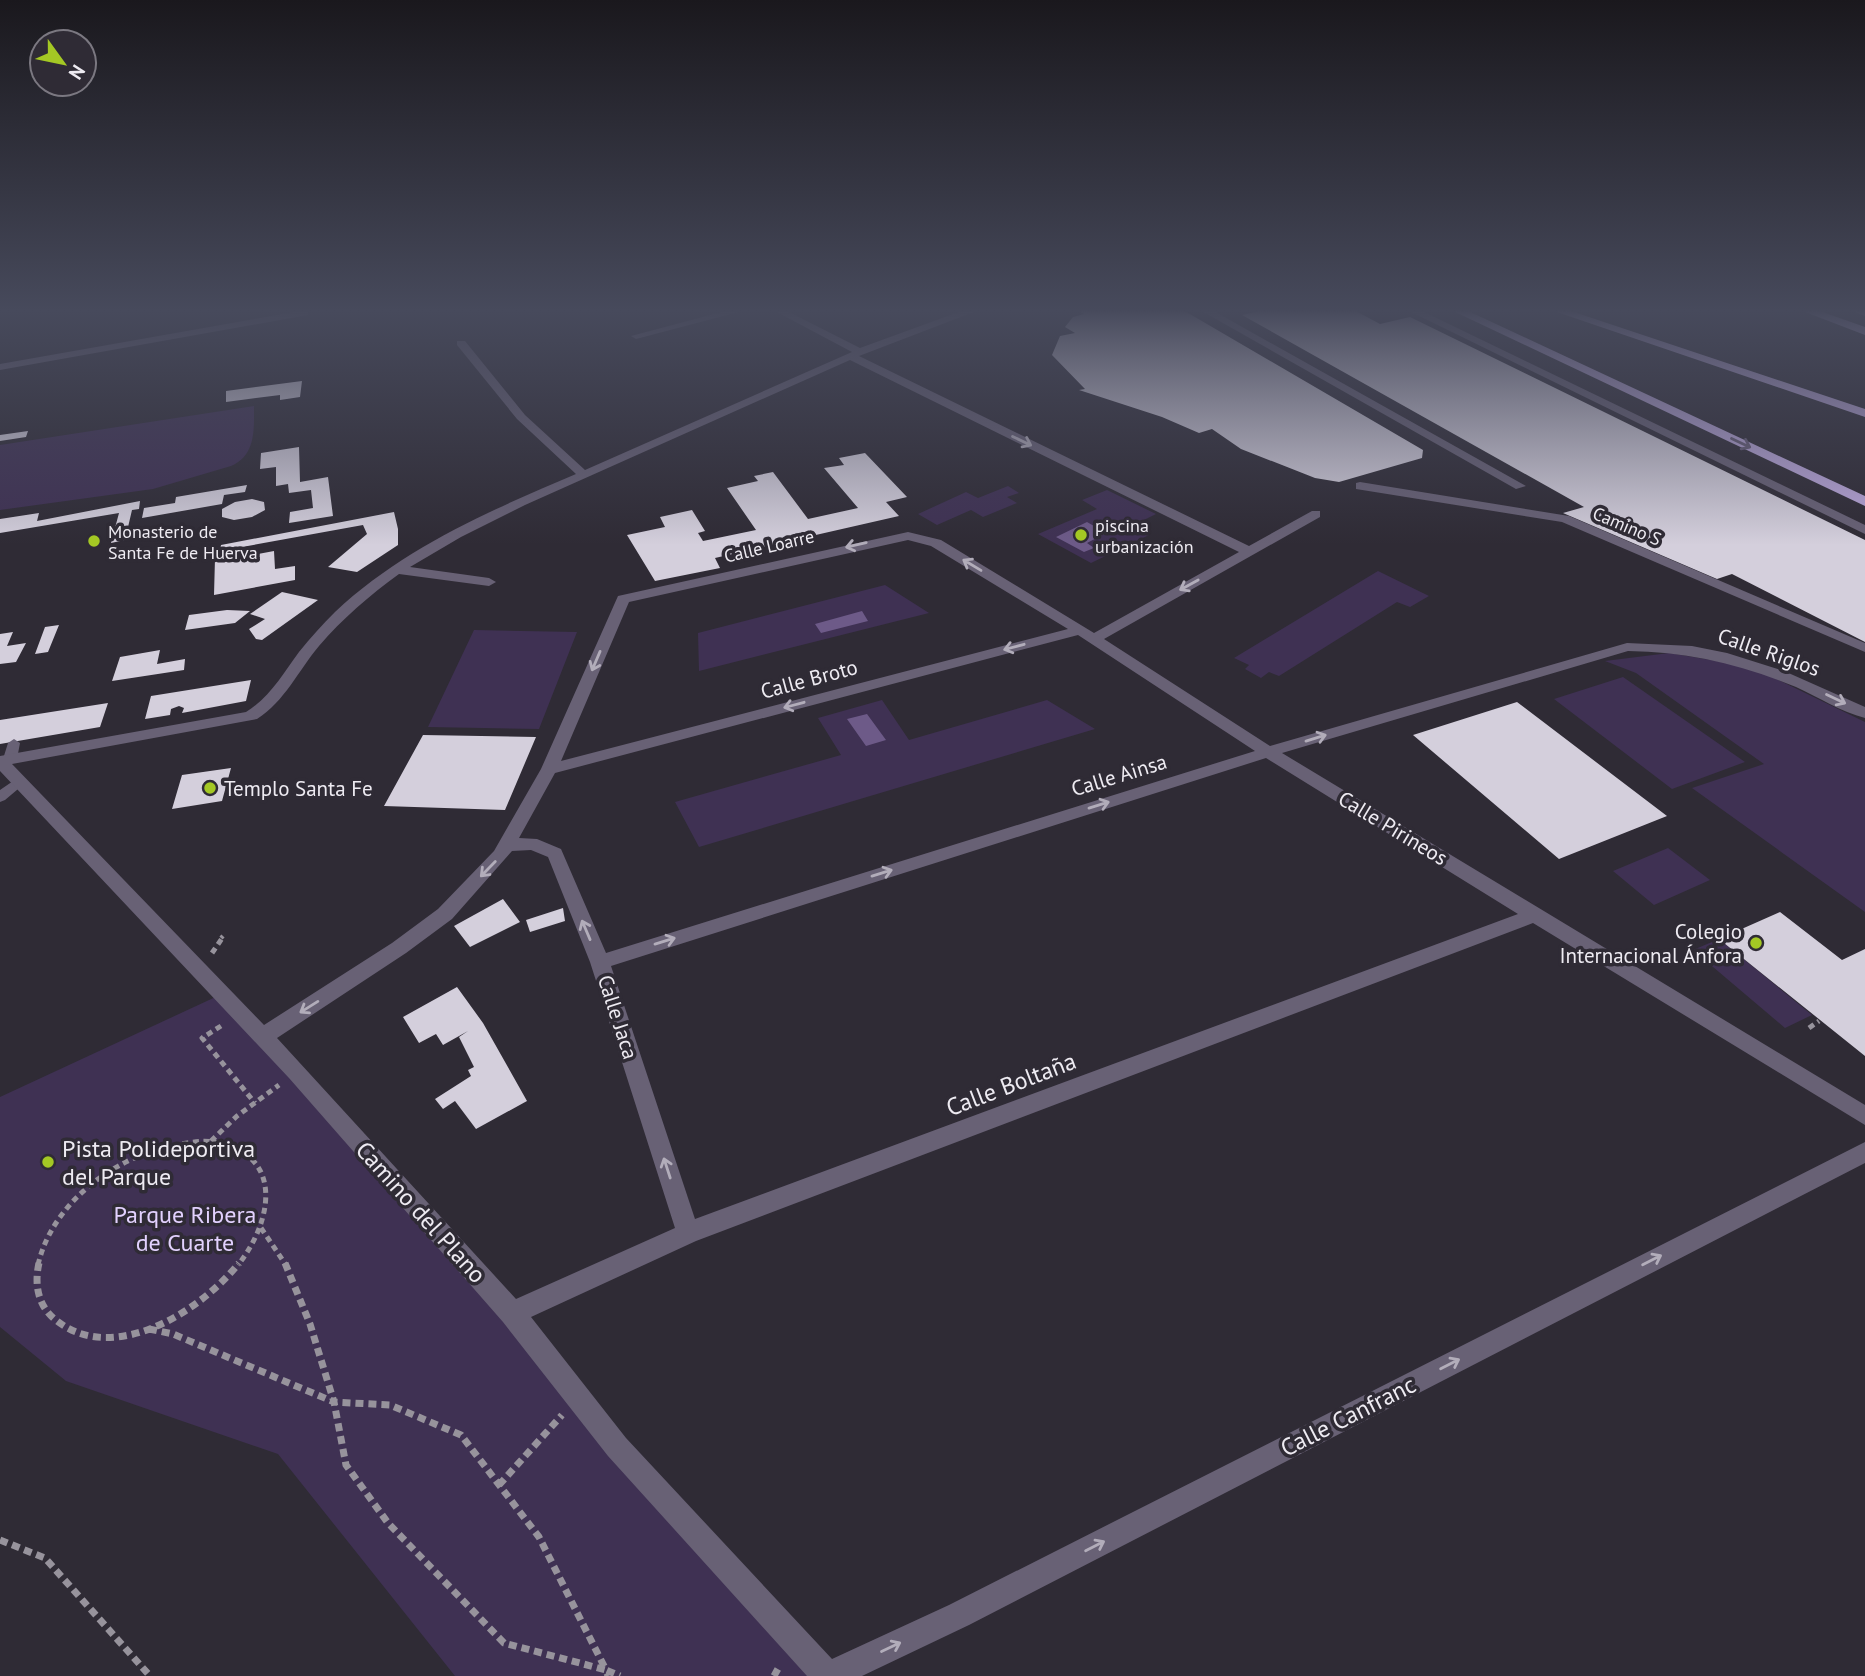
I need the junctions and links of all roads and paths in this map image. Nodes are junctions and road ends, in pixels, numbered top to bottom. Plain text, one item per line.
1 (497, 388) edge
2 (779, 388) edge
3 (924, 388) edge
4 (1345, 388) edge
5 (1573, 388) edge
6 (1623, 388) edge
7 (1789, 388) edge
8 (1865, 414) edge
9 (584, 475) junction
10 (1360, 486) dead end
11 (1520, 486) dead end
12 (1865, 502) edge
13 (1316, 513) dead end
14 (1865, 530) edge
15 (923, 538) joint
16 (1248, 551) junction
17 (398, 570) junction
18 (489, 582) dead end
19 (1086, 634) junction
20 (1655, 646) joint
21 (1865, 648) edge
22 (1865, 713) edge
23 (1268, 752) junction
24 (6, 756) edge
25 (549, 769) junction
26 (19, 781) junction
27 (0, 797) edge
28 (506, 846) junction
29 (1534, 915) junction
30 (600, 962) junction
31 (1819, 1021) dead end
32 (1809, 1028) dead end
33 (261, 1038) junction
34 (296, 1072) junction
35 (1865, 1116) edge
36 (211, 1141) junction
37 (1865, 1152) edge
38 (261, 1228) junction
39 (688, 1233) junction
40 (512, 1313) junction
41 (149, 1329) junction
42 (578, 1399) junction
43 (334, 1402) junction
44 (499, 1485) junction
45 (0, 1539) edge
46 (607, 1673) edge
47 (150, 1676) edge
48 (620, 1676) edge
49 (828, 1676) edge

1 - 9 street
2 - 9 street
3 -> 16 street
4 - 11 street
5 - 14 street
6 -> 12 highway
7 - 8 highway
9 - 17 street
10 - 21 street, Camino S
13 - 16 street, Calle Broto
19 -> 15 street, Calle Pirineos
15 -> 25 street, Calle Loarre
16 -> 19 street, Calle Broto
17 - 18 street
17 - 24 street
19 - 23 street, Calle Pirineos
19 -> 25 street, Calle Broto
20 -> 22 street, Calle Riglos
23 -> 20 street, Calle Ainsa
23 - 29 street, Calle Pirineos
30 -> 23 street, Calle Ainsa
24 - 26 street, Camino del Plano
25 - 28 street
26 - 27 lane
26 - 33 street, Camino del Plano
30 -> 28 street, Calle Jaca
28 -> 33 street
29 - 35 street, Calle Pirineos
29 - 39 street, Calle Boltaña
39 -> 30 street, Calle Jaca
31 - 32 path
33 - 34 street, Camino del Plano
34 - 36 path
34 - 40 street, Camino del Plano
36 - 38 path
36 - 41 path
49 -> 37 street, Calle Canfranc
38 - 41 path
38 - 43 path
39 - 40 street, Calle Boltaña
40 - 42 street, Camino del Plano
41 - 43 path
42 - 44 path
42 - 49 street, Camino del Plano
43 - 44 path
43 - 46 path
44 - 46 path
45 - 47 path
46 - 48 path

